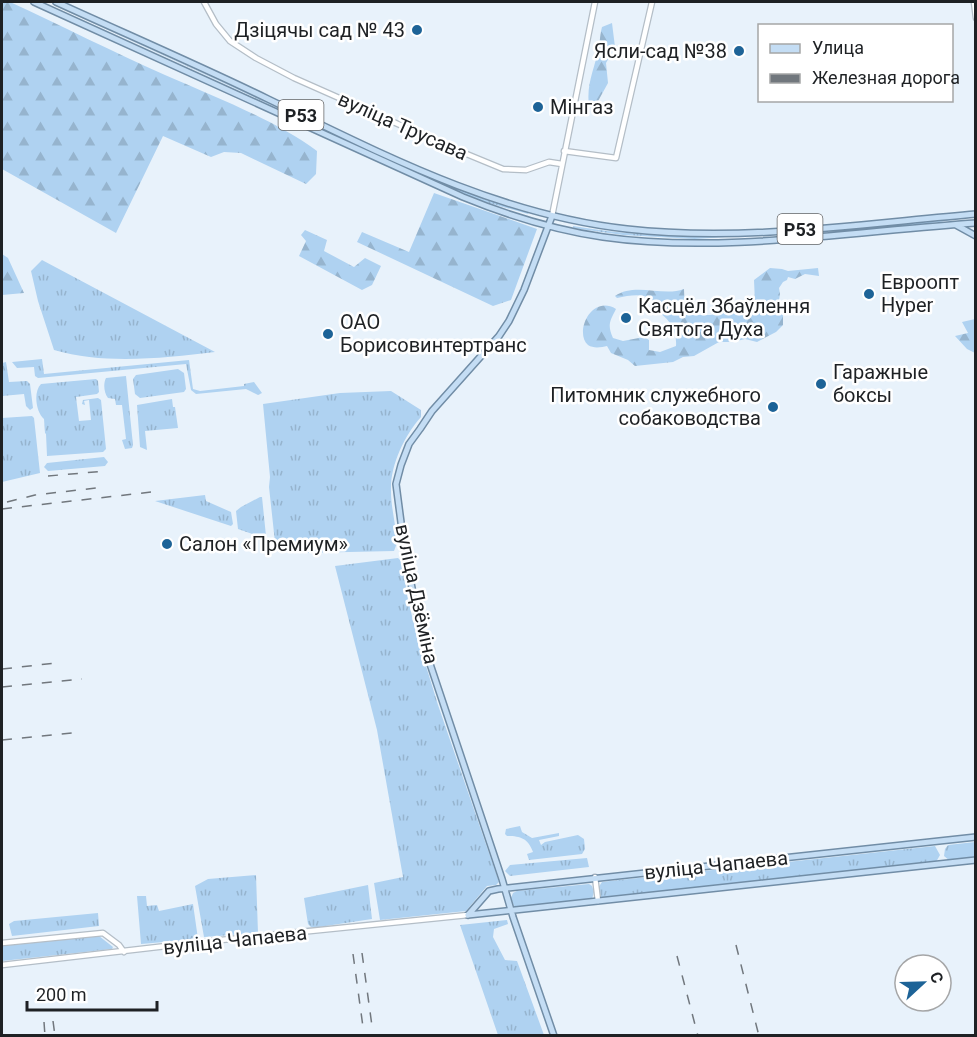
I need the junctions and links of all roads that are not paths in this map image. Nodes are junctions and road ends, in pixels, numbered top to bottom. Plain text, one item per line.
1 (34, 2) edge
2 (56, 2) edge
3 (204, 2) edge
4 (595, 2) edge
5 (652, 2) edge
6 (974, 2) edge
7 (975, 18) edge
8 (564, 151) junction
9 (562, 164) junction
10 (975, 214) edge
11 (552, 216) junction
12 (975, 223) edge
13 (549, 225) junction
14 (954, 225) junction
15 (975, 236) edge
16 (975, 837) edge
17 (975, 860) edge
18 (595, 877) junction
19 (505, 888) junction
20 (598, 901) junction
21 (511, 911) junction
22 (468, 915) junction
23 (2, 943) edge
24 (124, 951) junction
25 (2, 965) edge
26 (554, 1035) edge

1 - 13 main road, Р53
2 - 11 main road, Р53
3 - 9 street, вуліца Трусава
4 - 8 street
5 - 8 street
6 - 7 street
8 - 9 street
9 - 11 street
10 - 11 main road, Р53
11 - 13 main road, вуліца Дзёміна
12 - 14 main road, Р53
13 - 14 main road, Р53
13 - 19 main road, вуліца Дзёміна
14 - 15 main road
16 - 18 main road, вуліца Чапаева
17 - 20 main road, вуліца Чапаева
18 - 19 main road, вуліца Чапаева
18 - 20 street
19 - 21 main road, вуліца Дзёміна
19 - 22 main road, вуліца Чапаева
20 - 21 main road, вуліца Чапаева
21 - 22 main road, вуліца Чапаева
21 - 26 main road, вуліца Дзёміна
22 - 24 street, вуліца Чапаева
23 - 24 street
24 - 25 street, вуліца Чапаева

